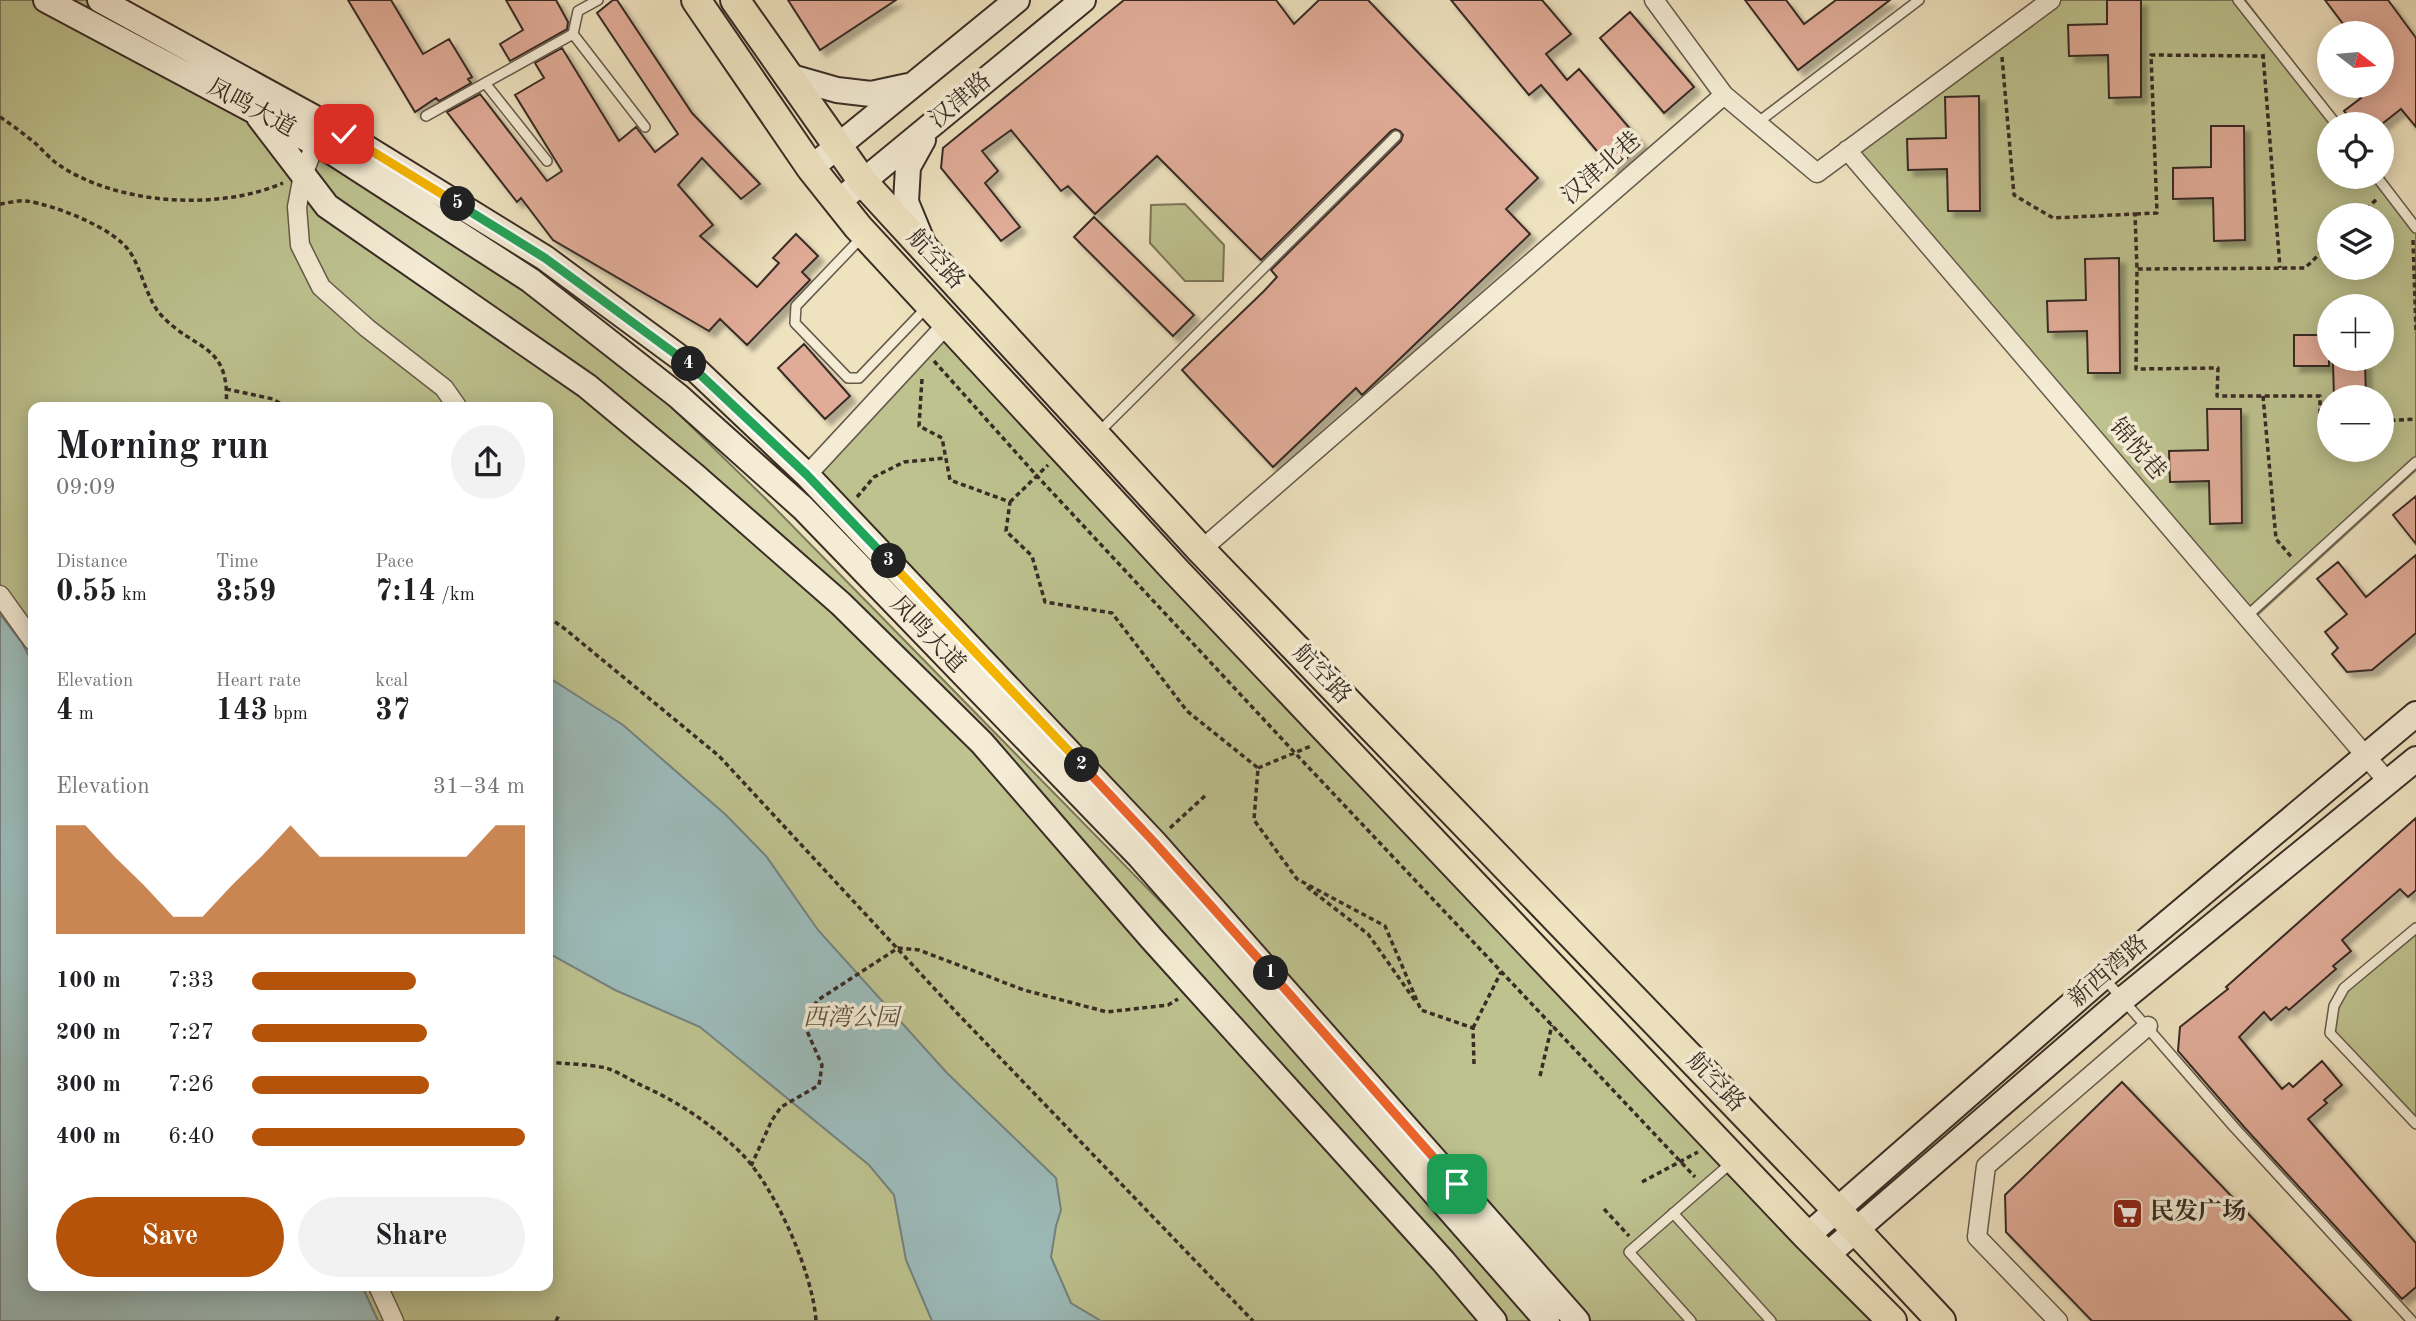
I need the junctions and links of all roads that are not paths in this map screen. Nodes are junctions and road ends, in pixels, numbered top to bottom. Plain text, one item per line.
1 (46, 0) edge
2 (100, 0) edge
3 (598, 0) edge
4 (696, 0) edge
5 (735, 0) edge
6 (1017, 0) edge
7 (1083, 0) edge
8 (1654, 0) edge
9 (1919, 0) edge
10 (2051, 0) edge
11 (2238, 0) edge
12 (573, 34) junction
13 (788, 76) junction
14 (485, 83) junction
15 (912, 86) junction
16 (1724, 95) junction
17 (254, 111) junction
18 (2327, 112) edge
19 (426, 116) dead end
20 (1757, 123) junction
21 (933, 124) junction
22 (645, 127) dead end
23 (1396, 136) dead end
24 (315, 144) junction
25 (837, 147) junction
26 (1847, 150) junction
27 (547, 161) dead end
28 (811, 167) junction
29 (303, 175) junction
30 (863, 181) junction
31 (2386, 189) edge
32 (838, 202) junction
33 (2414, 226) edge
34 (865, 234) junction
35 (926, 250) junction
36 (939, 313) junction
37 (454, 402) edge
38 (1096, 435) junction
39 (2416, 462) edge
40 (807, 475) junction
41 (1201, 550) junction
42 (0, 594) edge
43 (2247, 616) junction
44 (28, 635) edge
45 (2416, 714) edge
46 (2365, 755) junction
47 (2416, 759) edge
48 (2388, 782) junction
49 (2416, 928) edge
50 (2103, 977) junction
51 (2123, 999) junction
52 (2148, 1026) junction
53 (2416, 1124) edge
54 (1726, 1151) junction
55 (1837, 1210) junction
56 (1673, 1213) junction
57 (1856, 1230) junction
58 (1817, 1245) junction
59 (380, 1291) edge
60 (394, 1321) edge
61 (1494, 1321) edge
62 (1547, 1321) edge
63 (1577, 1321) edge
64 (1691, 1321) edge
65 (1771, 1321) edge
66 (1892, 1321) edge
67 (1941, 1321) edge
68 (2058, 1321) edge
69 (2412, 1321) edge

1 - 17 street, 凤鸣大道
2 - 40 street, 凤鸣大道
3 - 12 lane
4 - 28 main road, 航空路
5 - 13 main road, 航空路
6 - 15 street, 汉津路
7 - 21 street, 汉津路
8 - 16 street
9 - 20 lane
10 - 26 street
11 - 18 lane
12 - 14 lane
12 - 22 lane
13 - 15 street
13 - 25 main road, 航空路
14 - 19 lane
14 - 27 lane
15 - 25 street, 汉津路
16 - 20 street
16 - 41 street, 汉津北巷
17 - 24 street, 凤鸣大道
17 - 29 street
20 - 26 street
21 - 30 street, 汉津路
21 - 35 street
23 - 38 lane
24 - 29 street
24 - 62 street, 凤鸣大道
25 - 28 street, 汉津路
25 - 30 main road, 航空路
26 - 43 street, 锦悦巷
28 - 32 main road, 航空路
29 - 37 street
29 - 61 street
30 - 32 street, 汉津路
30 - 35 main road, 航空路
31 - 33 lane
32 - 34 main road, 航空路
34 - 36 main road, 航空路
34 - 36 lane
35 - 38 main road, 航空路
36 - 40 street
36 - 54 main road, 航空路
38 - 41 main road, 航空路
39 - 43 lane
40 - 63 street, 凤鸣大道
41 - 55 main road, 航空路
42 - 44 street
43 - 46 street, 锦悦巷
45 - 46 street, 新西湾路
46 - 48 street, 锦悦巷
46 - 50 street, 新西湾路
47 - 48 street, 新西湾路
48 - 51 street, 新西湾路
49 - 53 lane
50 - 51 lane
50 - 55 street, 新西湾路
51 - 52 lane
51 - 57 street, 新西湾路
52 - 68 street
52 - 69 lane
54 - 56 lane
54 - 58 main road, 航空路
55 - 57 main road, 航空路
55 - 58 street, 新西湾路
56 - 64 lane
56 - 65 lane
57 - 58 street, 新西湾路
57 - 67 main road, 航空路
58 - 66 main road, 航空路
59 - 60 street

